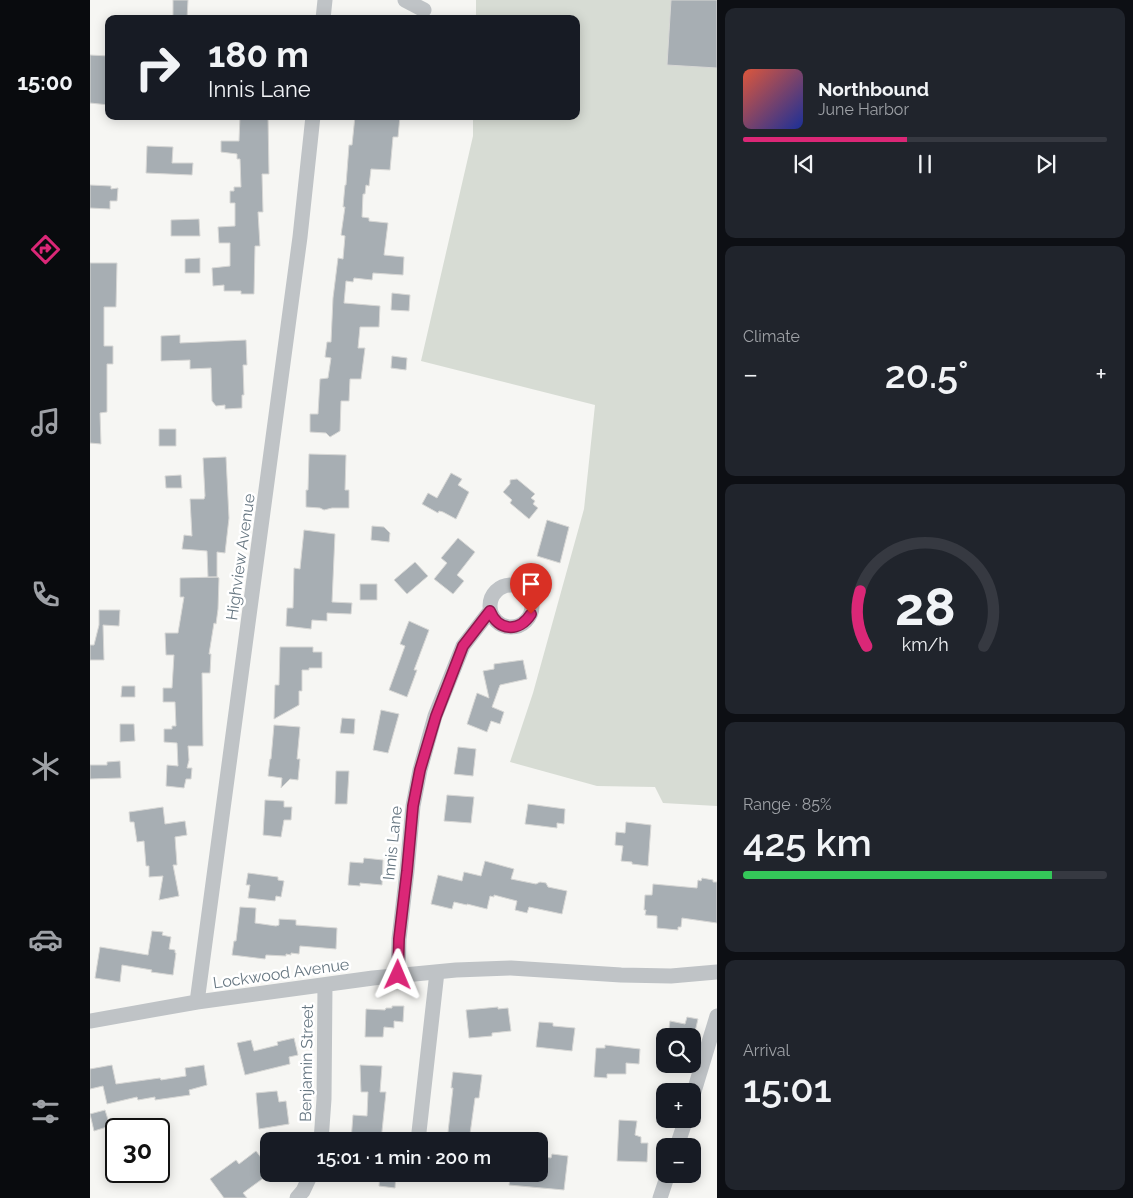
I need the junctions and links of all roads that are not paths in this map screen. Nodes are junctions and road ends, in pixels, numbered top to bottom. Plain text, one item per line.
1 (325, 0) edge
2 (405, 0) edge
3 (424, 10) dead end
4 (323, 15) edge
5 (313, 120) edge
6 (490, 611) dead end
7 (437, 972) junction
8 (717, 972) edge
9 (398, 975) junction
10 (325, 985) junction
11 (197, 1002) junction
12 (717, 1016) edge
13 (90, 1021) edge
14 (697, 1083) edge
15 (322, 1132) edge
16 (419, 1132) edge
17 (307, 1182) edge
18 (665, 1183) edge
19 (297, 1198) edge
20 (660, 1198) edge

1 - 4 street
2 - 3 street
5 - 11 street, Highview Avenue
6 - 9 street, Innis Lane
7 - 8 street, Lockwood Avenue
7 - 9 street, Lockwood Avenue
7 - 16 street
9 - 10 street, Lockwood Avenue
10 - 11 street, Lockwood Avenue
10 - 15 street, Benjamin Street
11 - 13 street, Lockwood Avenue
12 - 14 street
17 - 19 street
18 - 20 street

